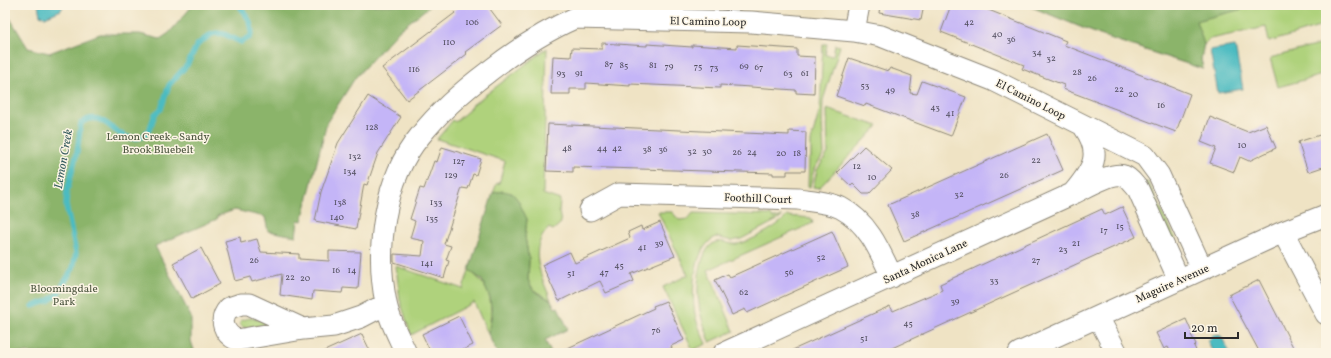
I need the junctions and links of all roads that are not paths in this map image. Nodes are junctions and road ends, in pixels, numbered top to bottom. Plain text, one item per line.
1 (859, 5) edge
2 (854, 31) junction
3 (1084, 126) junction
4 (1074, 193) junction
5 (590, 210) dead end
6 (1326, 215) edge
7 (1283, 232) junction
8 (1202, 269) junction
9 (892, 277) junction
10 (1179, 280) junction
11 (386, 304) junction
12 (1326, 314) edge
13 (1098, 317) junction
14 (303, 329) dead end
15 (406, 353) edge
16 (724, 353) edge
17 (1019, 353) edge
18 (1117, 353) edge

1 - 2 street
2 - 3 street, El Camino Loop
2 - 11 street, El Camino Loop
3 - 4 street
3 - 8 street, El Camino Loop
4 - 9 street, Santa Monica Lane
4 - 10 street, Santa Monica Lane
5 - 9 street, Foothill Court
6 - 7 street, Maguire Avenue
7 - 8 street, Maguire Avenue
7 - 12 street
8 - 10 street, Maguire Avenue
9 - 16 street, Santa Monica Lane
10 - 13 street, Maguire Avenue
11 - 14 street
11 - 15 street, El Camino Loop
13 - 17 street, Maguire Avenue
13 - 18 street

